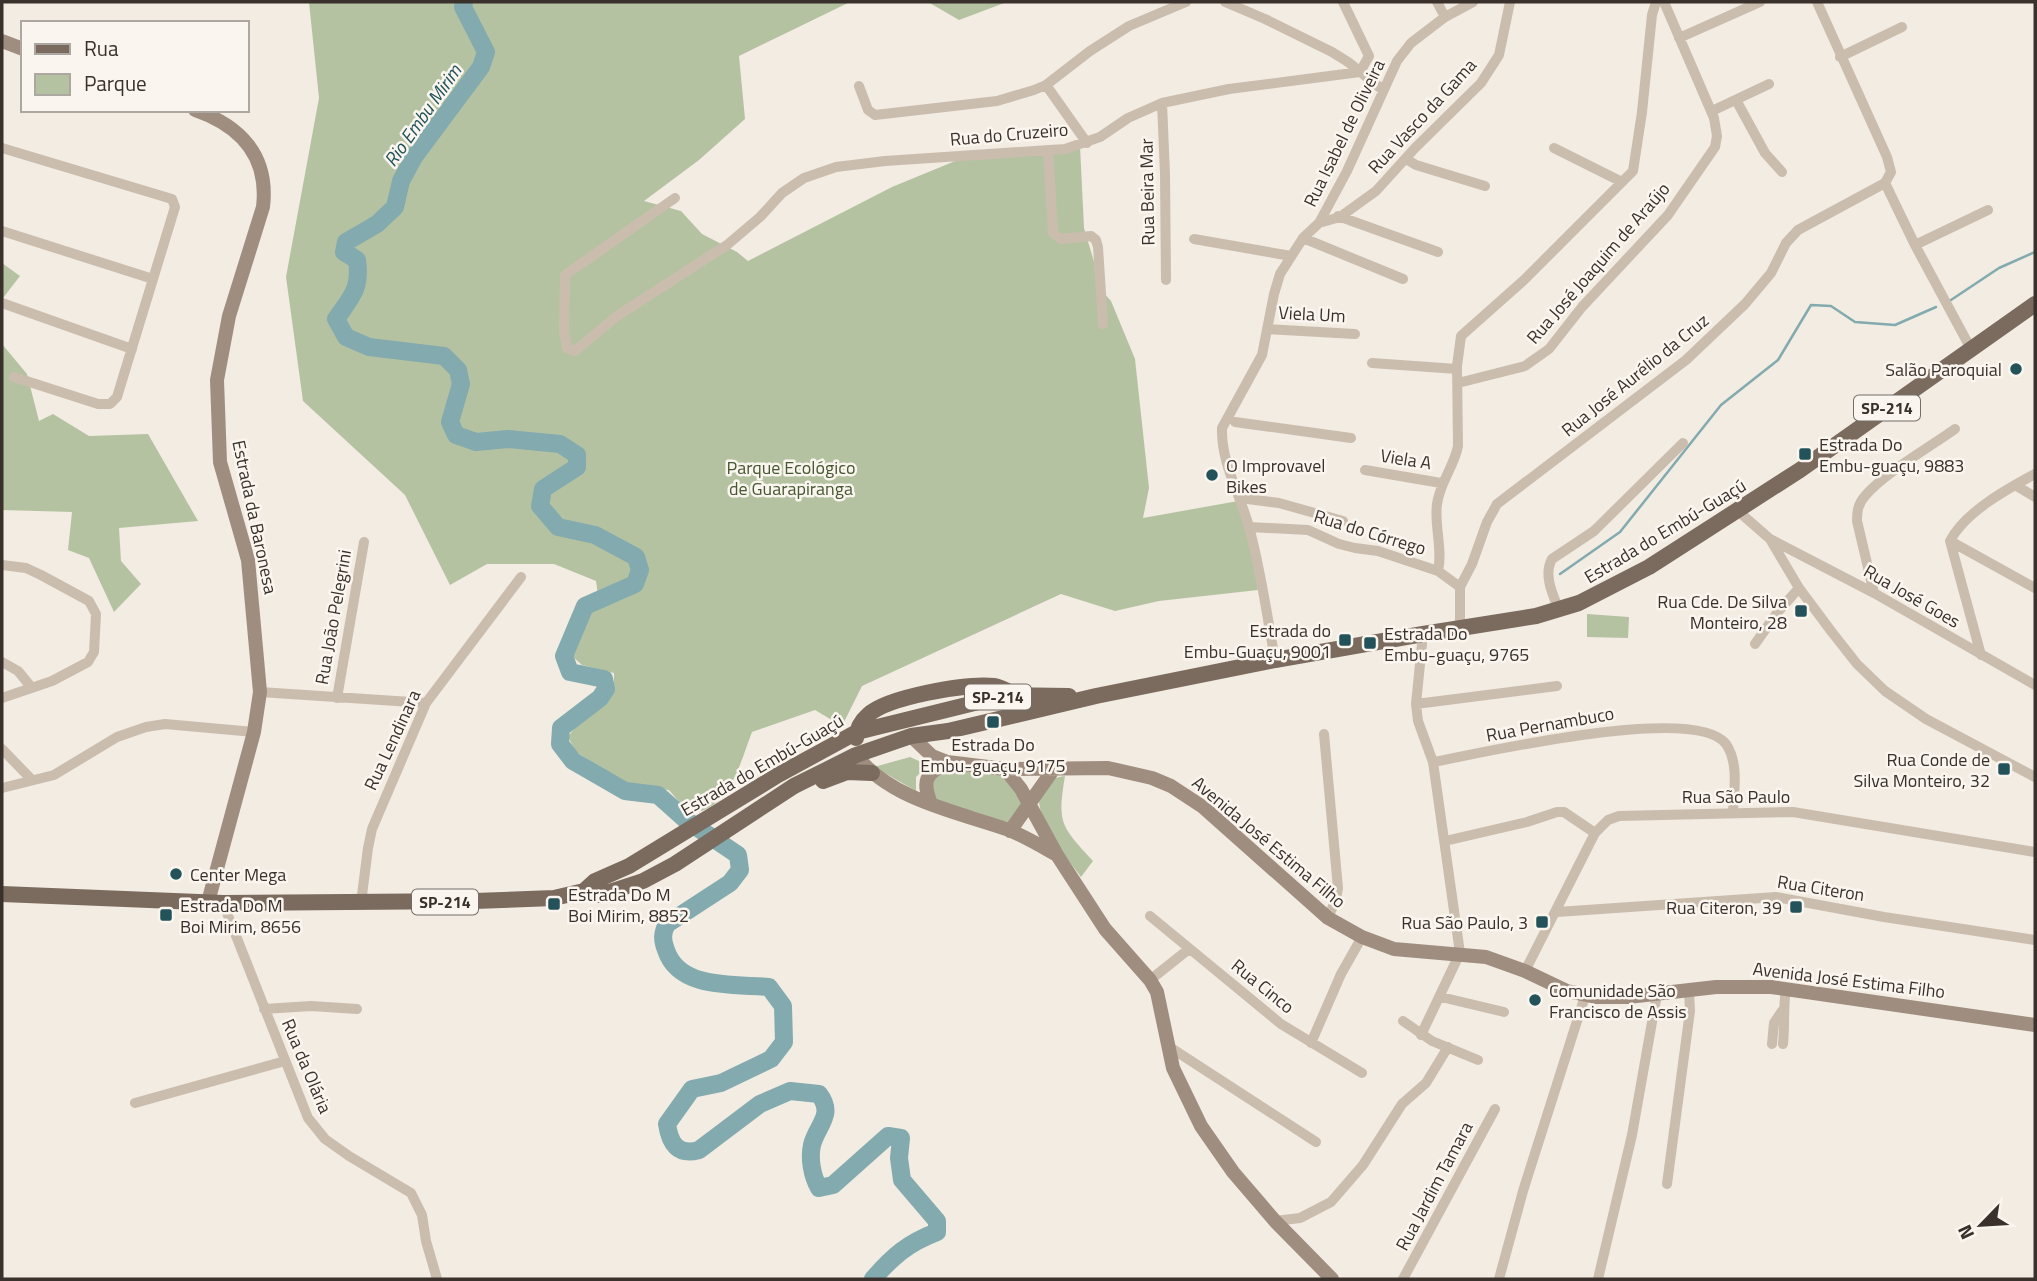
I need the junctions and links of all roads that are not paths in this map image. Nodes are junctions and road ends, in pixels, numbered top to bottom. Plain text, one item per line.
1 (1186, 2) edge
2 (1224, 2) edge
3 (1343, 2) edge
4 (1437, 2) edge
5 (1473, 2) edge
6 (1510, 2) edge
7 (1656, 2) edge
8 (1664, 2) edge
9 (1760, 2) edge
10 (1817, 2) edge
11 (1445, 18) junction
12 (1902, 27) dead end
13 (1679, 38) junction
14 (2, 41) edge
15 (21, 48) edge
16 (1840, 57) junction
17 (1360, 72) junction
18 (1769, 84) dead end
19 (1046, 85) junction
20 (859, 86) dead end
21 (1383, 90) junction
22 (1736, 100) junction
23 (1162, 103) junction
24 (1712, 111) junction
25 (201, 112) edge
26 (1087, 143) junction
27 (2, 148) edge
28 (1555, 148) dead end
29 (1048, 150) junction
30 (1406, 159) junction
31 (1782, 172) dead end
32 (1622, 182) junction
33 (1885, 183) junction
34 (1485, 186) dead end
35 (675, 198) dead end
36 (1327, 209) junction
37 (1988, 210) dead end
38 (1340, 217) junction
39 (1319, 223) junction
40 (2, 231) edge
41 (1303, 238) junction
42 (1194, 239) dead end
43 (1915, 245) junction
44 (1438, 252) dead end
45 (1291, 256) junction
46 (153, 279) junction
47 (1402, 279) dead end
48 (1166, 280) dead end
49 (2, 303) edge
50 (2035, 304) edge
51 (1102, 324) dead end
52 (1267, 329) junction
53 (1355, 334) dead end
54 (132, 349) junction
55 (1970, 349) junction
56 (1372, 363) dead end
57 (1457, 369) junction
58 (14, 377) dead end
59 (1458, 383) junction
60 (1230, 422) junction
61 (1955, 429) dead end
62 (1351, 438) dead end
63 (1684, 443) dead end
64 (1366, 470) dead end
65 (2035, 474) edge
66 (1441, 483) junction
67 (2015, 485) junction
68 (2035, 497) edge
69 (1240, 498) junction
70 (1738, 511) junction
71 (1343, 521) dead end
72 (1250, 527) junction
73 (1770, 539) junction
74 (1950, 541) junction
75 (364, 542) dead end
76 (2, 565) edge
77 (1438, 571) junction
78 (521, 577) dead end
79 (1460, 587) junction
80 (1799, 588) junction
81 (2035, 589) edge
82 (1874, 593) junction
83 (1559, 610) junction
84 (1460, 628) junction
85 (1423, 634) junction
86 (1755, 644) dead end
87 (1981, 655) junction
88 (1275, 660) junction
89 (2, 662) edge
90 (2035, 685) edge
91 (1558, 686) dead end
92 (32, 688) junction
93 (260, 692) junction
94 (1014, 694) junction
95 (1096, 696) junction
96 (2, 698) edge
97 (337, 698) junction
98 (426, 704) junction
99 (1416, 704) junction
100 (902, 720) junction
101 (254, 732) junction
102 (857, 732) junction
103 (1324, 734) dead end
104 (911, 736) junction
105 (2, 749) edge
106 (856, 755) junction
107 (947, 762) junction
108 (1433, 762) junction
109 (1005, 769) junction
110 (1053, 770) junction
111 (872, 773) junction
112 (2035, 777) edge
113 (32, 780) junction
114 (2, 788) edge
115 (1029, 802) junction
116 (931, 804) junction
117 (758, 810) junction
118 (1733, 812) junction
119 (1010, 831) junction
120 (1595, 832) junction
121 (1445, 841) junction
122 (2035, 852) edge
123 (1057, 855) junction
124 (584, 891) junction
125 (2, 894) edge
126 (211, 896) junction
127 (361, 902) junction
128 (1556, 912) junction
129 (1150, 916) dead end
130 (1328, 918) junction
131 (1362, 937) junction
132 (2035, 940) edge
133 (1189, 949) junction
134 (1460, 953) junction
135 (1525, 971) junction
136 (1150, 980) junction
137 (1786, 988) junction
138 (1689, 991) junction
139 (1657, 994) junction
140 (1585, 996) junction
141 (1441, 997) junction
142 (264, 1009) junction
143 (357, 1009) dead end
144 (1504, 1012) dead end
145 (1403, 1021) dead end
146 (2035, 1025) edge
147 (1422, 1035) junction
148 (1311, 1043) junction
149 (1777, 1044) dead end
150 (1168, 1046) junction
151 (1448, 1047) junction
152 (1478, 1060) dead end
153 (285, 1061) junction
154 (1362, 1073) dead end
155 (135, 1103) dead end
156 (1495, 1109) dead end
157 (1316, 1142) dead end
158 (1667, 1184) dead end
159 (1275, 1220) junction
160 (437, 1279) edge
161 (1332, 1279) edge
162 (1403, 1279) edge
163 (1499, 1279) edge
164 (1598, 1279) edge

1 - 19 street
2 - 17 street
3 - 17 street
4 - 11 street
5 - 11 street, Rua Isabel de Oliveira
6 - 30 street, Rua Vasco da Gama
7 - 32 street
8 - 13 street, Rua José Joaquim de Araújo
9 - 13 street
10 - 16 street
11 - 21 street, Rua Isabel de Oliveira
12 - 16 street
13 - 24 street, Rua José Joaquim de Araújo
14 - 15 street
16 - 33 street
17 - 21 street
17 - 23 street, Rua do Cruzeiro
18 - 22 street
19 - 20 street
19 - 26 street
21 - 36 street, Rua Isabel de Oliveira
22 - 24 street
22 - 31 street
23 - 26 street, Rua do Cruzeiro
23 - 48 street, Rua Beira Mar
24 - 59 street, Rua José Joaquim de Araújo
25 - 93 street, Estrada da Baronesa
26 - 29 street, Rua do Cruzeiro
27 - 46 street
28 - 32 street
29 - 35 street, Rua do Cruzeiro
29 - 51 street
30 - 34 street
30 - 38 street, Rua Vasco da Gama
32 - 57 street
33 - 43 street
33 - 79 street, Rua José Aurélio da Cruz
36 - 38 street
36 - 39 street, Rua Isabel de Oliveira
37 - 43 street
38 - 39 street, Rua Vasco da Gama
38 - 44 street
39 - 41 street, Rua Isabel de Oliveira
40 - 46 street
41 - 45 street, Rua Isabel de Oliveira
41 - 47 street
42 - 45 street
43 - 55 street
45 - 52 street, Rua Isabel de Oliveira
46 - 54 street
49 - 54 street
50 - 55 main road, Estrada do Embú-Guaçú / SP-214
52 - 53 street, Viela Um
52 - 60 street, Rua Isabel de Oliveira
54 - 58 street
55 - 70 main road, Estrada do Embú-Guaçú / SP-214
56 - 57 street
57 - 59 street
59 - 66 street
60 - 62 street
60 - 69 street
61 - 82 street
63 - 83 street
64 - 66 street, Viela A
65 - 67 street
66 - 77 street
67 - 68 street
67 - 74 street
69 - 71 street
69 - 72 street
70 - 73 street
70 - 83 main road, Estrada do Embú-Guaçú / SP-214
72 - 77 street, Rua do Córrego
72 - 88 street
73 - 80 street
73 - 82 street, Rua José Goes
74 - 81 street
74 - 87 street
75 - 97 street, Rua João Pelegrini
76 - 92 street
77 - 79 street, Rua do Córrego
78 - 98 street, Rua Lendinara
79 - 84 street, Rua José Aurélio da Cruz
80 - 86 street
80 - 112 street
82 - 87 street, Rua José Goes
83 - 84 main road, Estrada do Embú-Guaçú / SP-214
84 - 85 main road, Estrada do Embú-Guaçú / SP-214
85 - 88 main road, Estrada do Embú-Guaçú / SP-214
85 - 99 street
87 - 90 street, Rua José Goes
88 - 95 main road, Estrada do Embú-Guaçú / SP-214
89 - 92 street
91 - 99 street
92 - 96 street
93 - 97 street
93 - 101 street, Estrada da Baronesa
94 - 95 main road, Estrada do Embú-Guaçú / SP-214
94 - 100 main road, Estrada do Embú-Guaçú / SP-214
94 - 102 main road
95 - 104 main road, Estrada do Embú-Guaçú / SP-214
97 - 98 street
98 - 127 street, Rua Lendinara
99 - 108 street
100 - 102 main road, Estrada do Embú-Guaçú / SP-214
100 - 104 main road
101 - 113 street
101 - 126 street, Estrada da Baronesa
102 - 106 main road
102 - 124 main road, Estrada do Embú-Guaçú / SP-214
103 - 130 street
104 - 106 main road, Estrada do Embú-Guaçú / SP-214
104 - 107 street, Avenida José Estima Filho
105 - 113 street
106 - 111 street
106 - 117 main road, Estrada do Embú-Guaçú / SP-214
107 - 109 street, Avenida José Estima Filho
107 - 116 street
108 - 118 street, Rua Pernambuco
108 - 121 street
109 - 110 street, Avenida José Estima Filho
109 - 115 street
110 - 115 street
110 - 130 street, Avenida José Estima Filho
111 - 116 street
111 - 117 main road
113 - 114 street
115 - 119 street
115 - 123 street
116 - 119 street
117 - 124 main road, Estrada do Embú-Guaçú / SP-214
118 - 120 street, Rua São Paulo
118 - 122 street, Rua São Paulo
119 - 123 street
120 - 121 street
120 - 128 street
121 - 134 street
123 - 136 street
124 - 127 main road, Estrada do Embú-Guaçú / SP-214
125 - 126 main road, SP-214
126 - 127 main road, Estrada do Embú-Guaçú / SP-214
126 - 142 street, Rua da Olária
128 - 132 street, Rua Citeron
128 - 135 street
129 - 133 street, Rua Cinco
130 - 131 street, Avenida José Estima Filho
131 - 134 street, Avenida José Estima Filho
131 - 148 street
133 - 136 street
133 - 148 street, Rua Cinco
134 - 135 street, Avenida José Estima Filho
134 - 141 street
135 - 140 street, Avenida José Estima Filho
136 - 150 street
137 - 138 street, Avenida José Estima Filho
137 - 146 street, Avenida José Estima Filho
137 - 149 street
138 - 139 street, Avenida José Estima Filho
138 - 158 street
139 - 140 street, Avenida José Estima Filho
139 - 164 street
140 - 163 street
141 - 144 street
141 - 147 street
142 - 143 street
142 - 153 street, Rua da Olária
145 - 147 street
147 - 151 street
148 - 154 street, Rua Cinco
150 - 157 street
150 - 159 street
151 - 152 street
151 - 159 street
153 - 155 street
153 - 160 street, Rua da Olária
156 - 162 street, Rua Jardim Tamara
159 - 161 street

